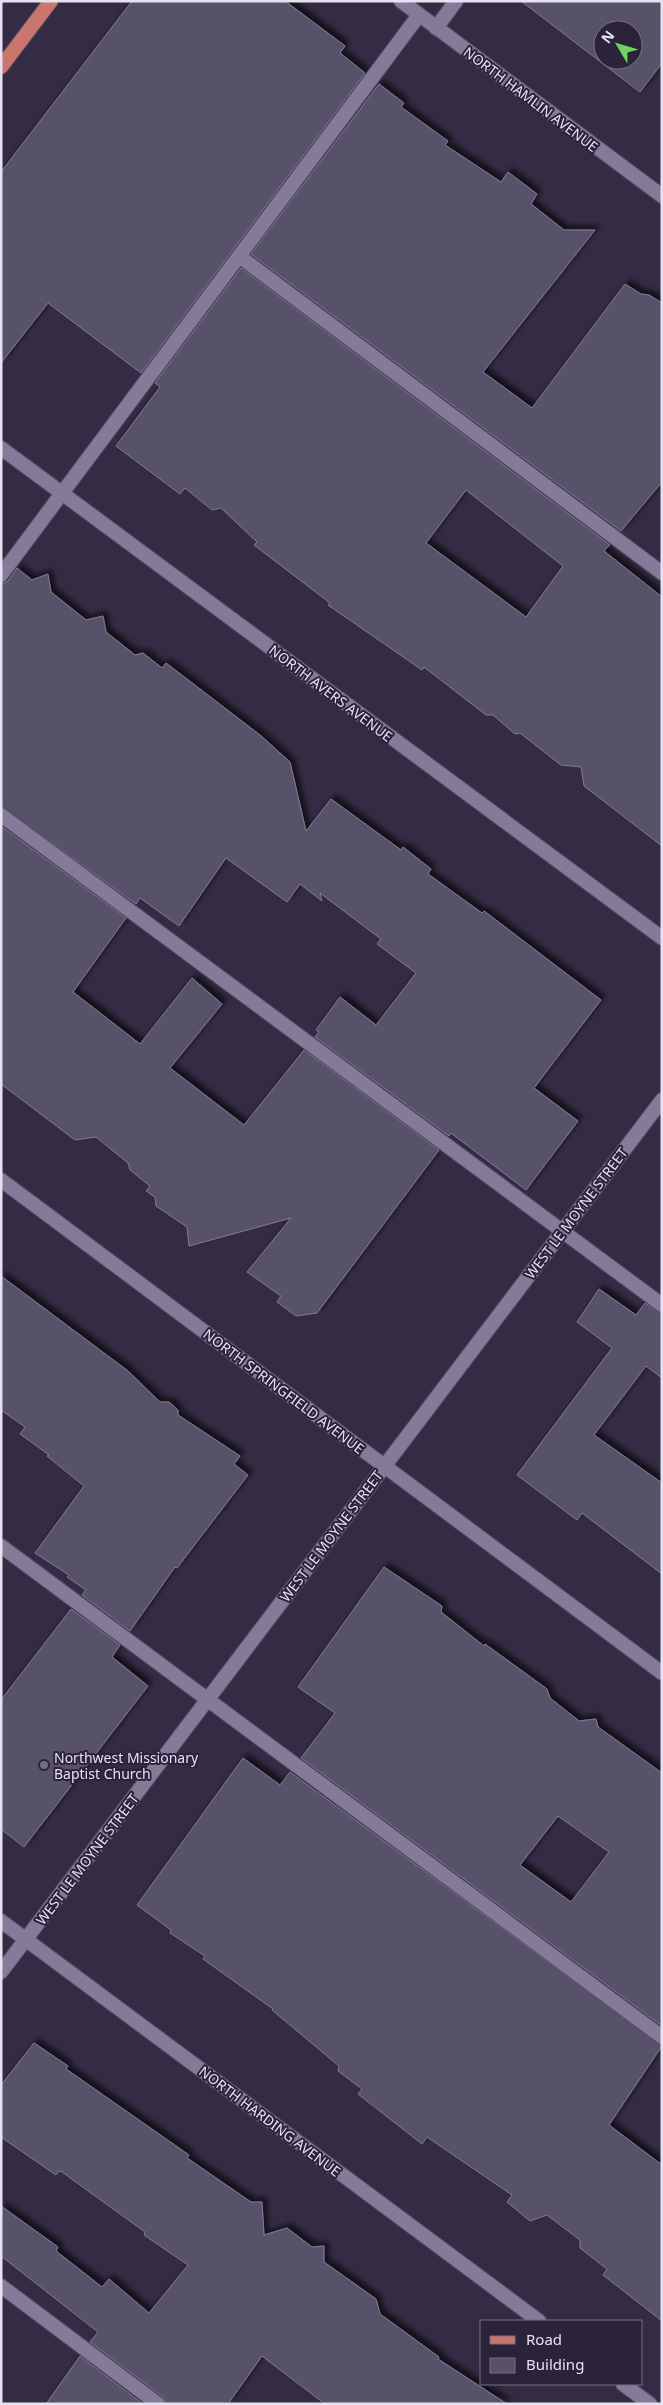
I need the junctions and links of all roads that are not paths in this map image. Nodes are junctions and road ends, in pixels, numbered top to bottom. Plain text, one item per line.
1 (51, 1) edge
2 (401, 1) edge
3 (456, 1) edge
4 (419, 15) junction
5 (436, 28) junction
6 (1, 67) edge
7 (662, 196) edge
8 (239, 256) junction
9 (1, 448) edge
10 (62, 493) junction
11 (662, 573) edge
12 (1, 575) edge
13 (1, 815) edge
14 (662, 938) edge
15 (662, 1100) edge
16 (1, 1180) edge
17 (563, 1231) junction
18 (662, 1305) edge
19 (384, 1466) junction
20 (1, 1546) edge
21 (662, 1673) edge
22 (207, 1700) junction
23 (1, 1921) edge
24 (26, 1939) junction
25 (1, 1972) edge
26 (662, 2037) edge
27 (1, 2286) edge
28 (538, 2320) edge
29 (624, 2385) edge
30 (158, 2404) edge
31 (650, 2404) edge

1 - 6 main road
2 - 4 street, NORTH HAMLIN AVENUE
3 - 5 street
4 - 5 street, NORTH HAMLIN AVENUE
4 - 8 street
5 - 7 street, NORTH HAMLIN AVENUE
8 - 10 street
8 - 11 street
9 - 10 street, NORTH AVERS AVENUE
10 - 12 street
10 - 14 street, NORTH AVERS AVENUE
13 - 17 street
15 - 17 street, WEST LE MOYNE STREET
16 - 19 street, NORTH SPRINGFIELD AVENUE
17 - 18 street
17 - 19 street, WEST LE MOYNE STREET
19 - 21 street, NORTH SPRINGFIELD AVENUE
19 - 22 street, WEST LE MOYNE STREET
20 - 22 street
22 - 24 street, WEST LE MOYNE STREET
22 - 26 street
23 - 24 street, NORTH HARDING AVENUE
24 - 25 street, WEST LE MOYNE STREET
24 - 28 street, NORTH HARDING AVENUE
27 - 30 street
29 - 31 street

